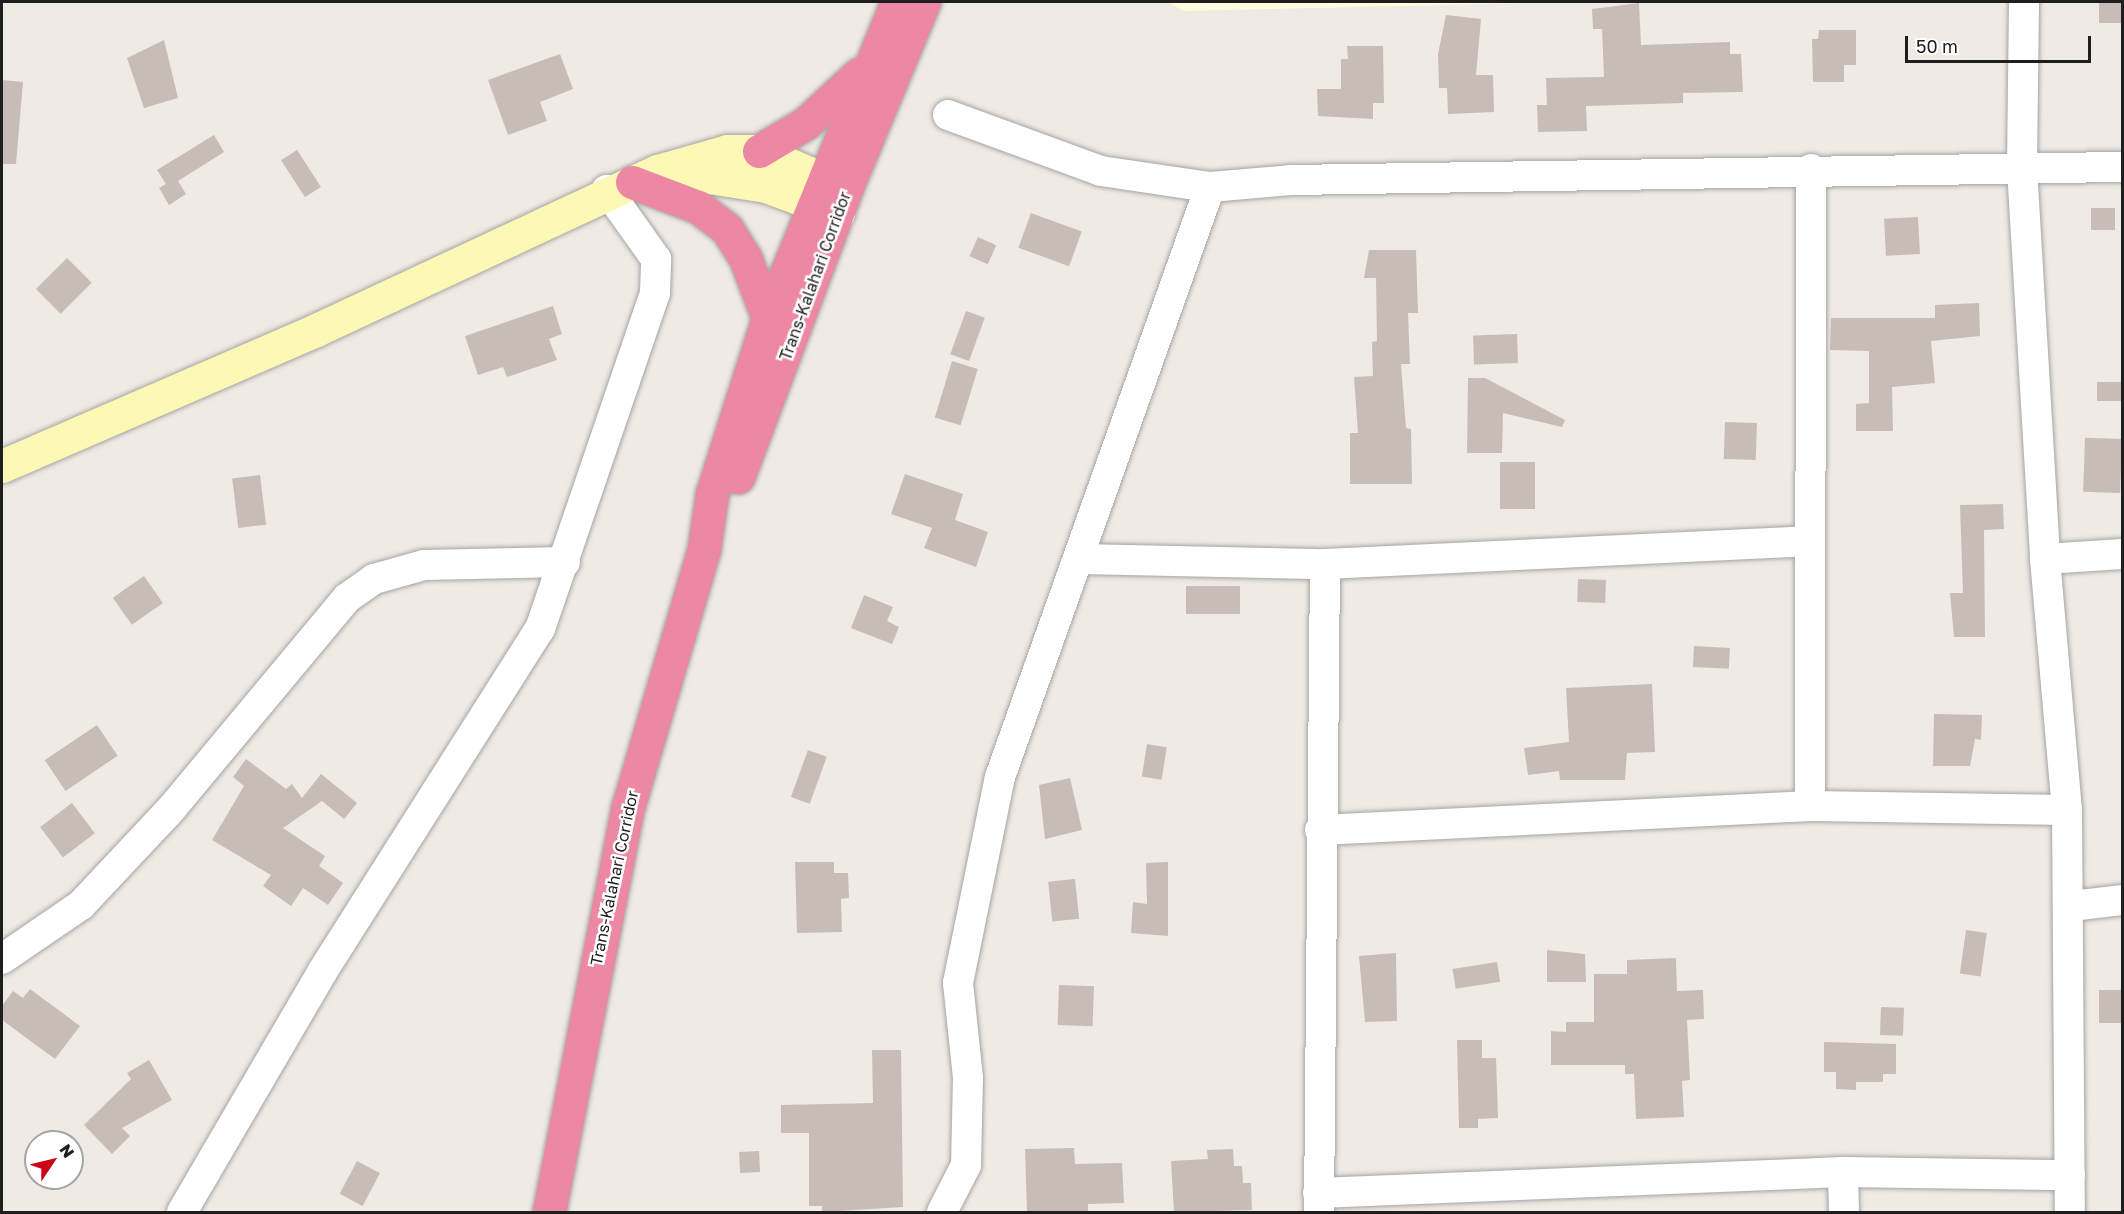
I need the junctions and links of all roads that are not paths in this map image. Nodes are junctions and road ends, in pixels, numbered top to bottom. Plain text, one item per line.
1 (897, 2) edge
2 (924, 2) edge
3 (2024, 2) edge
4 (867, 66) junction
5 (948, 116) dead end
6 (759, 151) junction
7 (2122, 167) edge
8 (2022, 168) junction
9 (1811, 169) junction
10 (632, 181) junction
11 (1210, 187) junction
12 (830, 196) junction
13 (768, 318) junction
14 (2, 466) edge
15 (1807, 541) junction
16 (704, 548) junction
17 (2122, 554) edge
18 (1080, 559) junction
19 (2045, 559) junction
20 (565, 562) junction
21 (1326, 564) junction
22 (1810, 806) junction
23 (2067, 810) junction
24 (1320, 830) junction
25 (2122, 900) edge
26 (2071, 906) junction
27 (2, 959) edge
28 (1843, 1172) junction
29 (2070, 1175) junction
30 (1319, 1203) edge
31 (182, 1212) edge
32 (549, 1212) edge
33 (942, 1212) edge
34 (1844, 1212) edge
35 (2070, 1212) edge

1 - 4 highway, Trans-Kalahari Corridor
2 - 12 highway, Trans-Kalahari Corridor
3 - 8 street
4 - 6 highway
4 - 12 highway, Trans-Kalahari Corridor
5 - 11 street
6 - 10 street
6 - 12 street
7 - 8 street
8 - 9 street
8 - 19 street
9 - 11 street
9 - 15 street
10 - 12 street
10 - 13 highway
10 - 14 street
10 - 20 street
11 - 18 street
12 - 13 highway, Trans-Kalahari Corridor
12 - 16 highway, Trans-Kalahari Corridor
13 - 16 highway, Trans-Kalahari Corridor
15 - 21 street
15 - 22 street
16 - 32 highway, Trans-Kalahari Corridor
17 - 19 street
18 - 21 street
18 - 33 street
19 - 23 street
20 - 27 street
20 - 31 street
21 - 24 street
22 - 23 street
22 - 24 street
23 - 26 street
24 - 30 street
25 - 26 street
26 - 29 street
28 - 29 street
28 - 30 street
28 - 34 street
29 - 35 street

